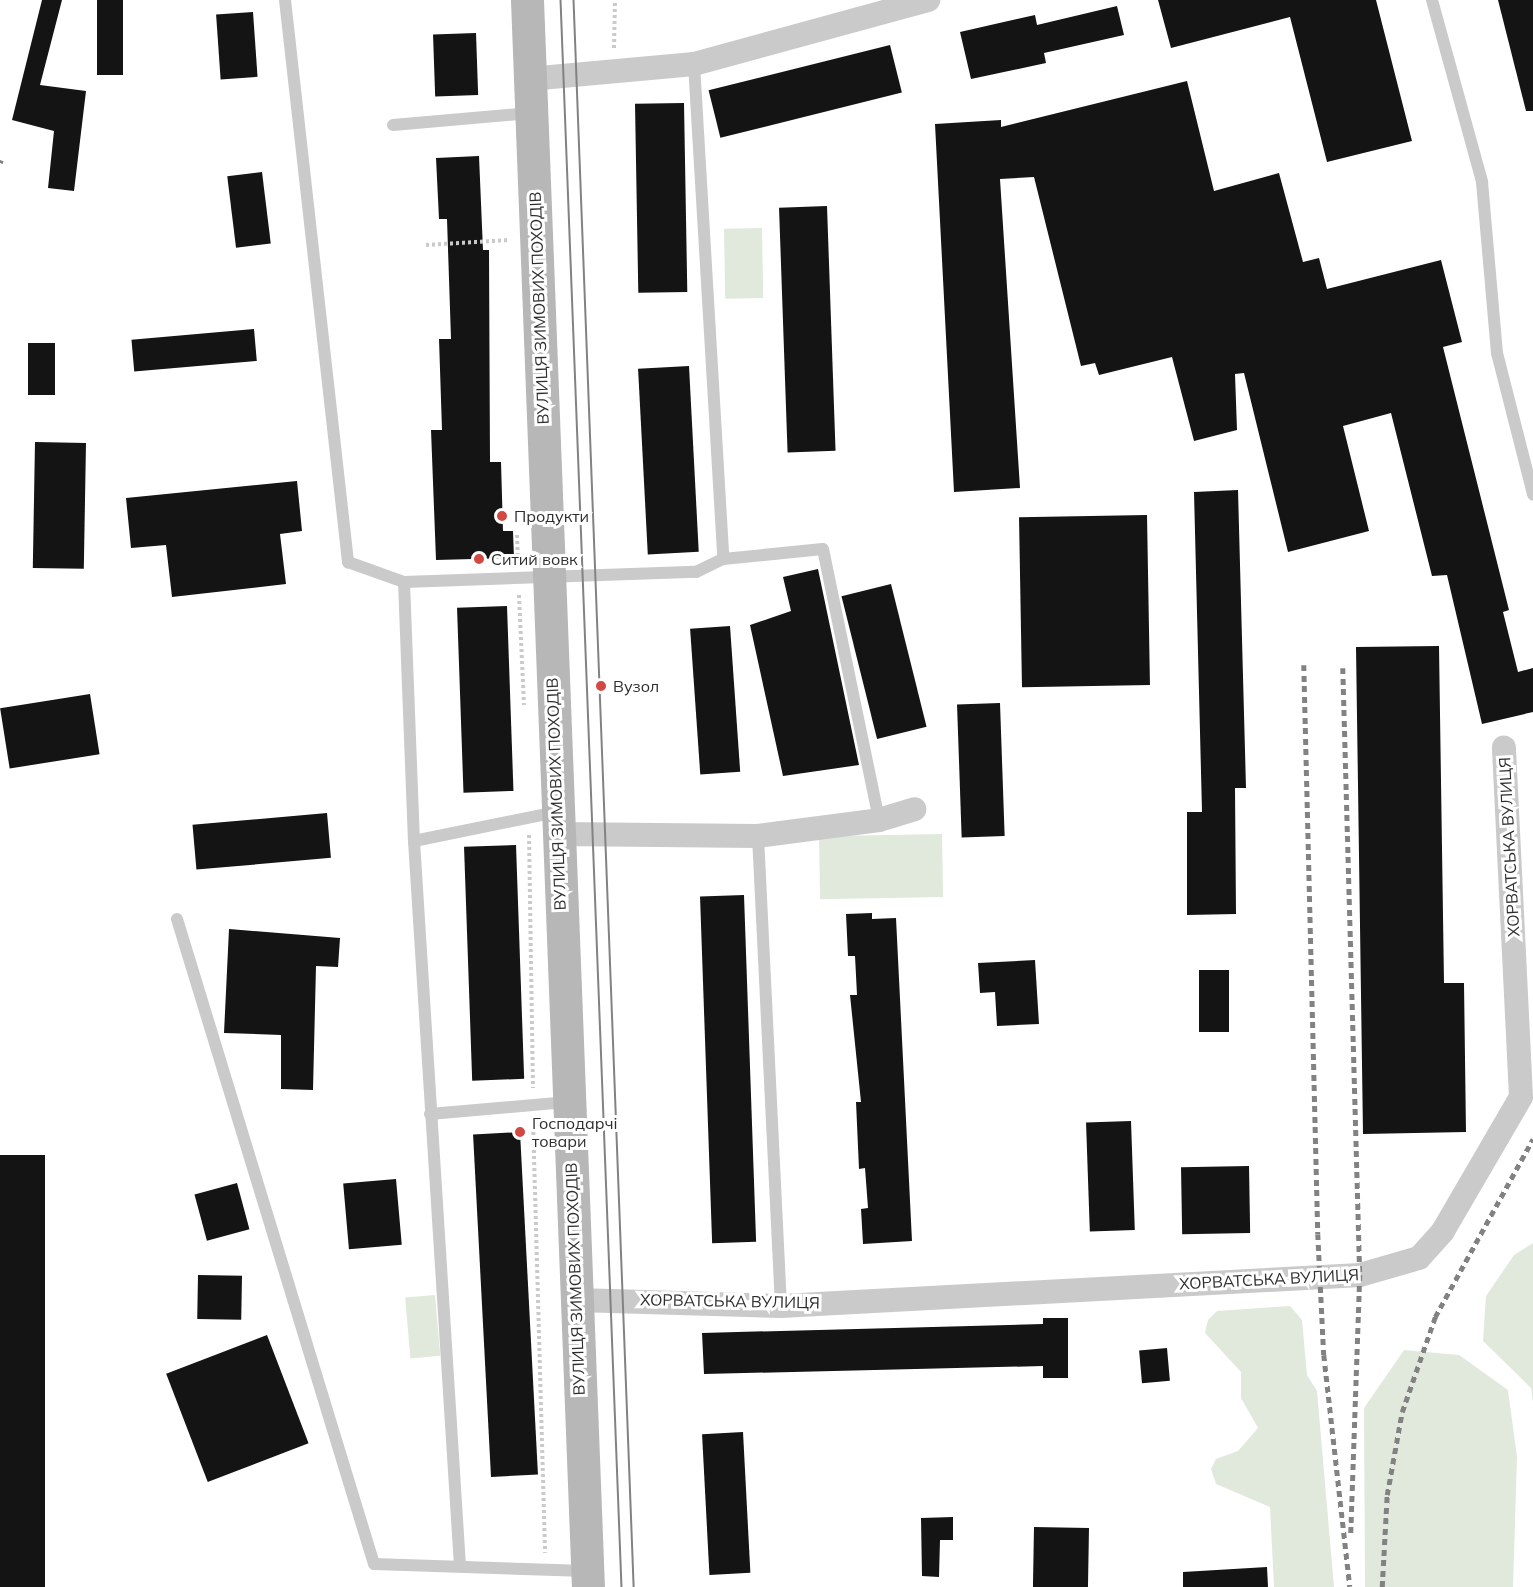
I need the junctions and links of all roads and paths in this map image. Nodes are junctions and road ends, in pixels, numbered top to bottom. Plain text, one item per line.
1 (285, 0) edge
2 (526, 0) edge
3 (615, 0) edge
4 (928, 0) edge
5 (1432, 0) edge
6 (694, 64) junction
7 (614, 72) junction
8 (529, 79) junction
9 (531, 112) junction
10 (393, 125) dead end
11 (508, 229) dead end
12 (509, 240) junction
13 (426, 245) dead end
14 (510, 252) dead end
15 (1533, 494) edge
16 (517, 521) dead end
17 (723, 559) junction
18 (533, 578) junction
19 (404, 582) junction
20 (524, 714) dead end
21 (1504, 747) dead end
22 (914, 808) dead end
23 (879, 820) junction
24 (548, 821) junction
25 (758, 836) junction
26 (414, 841) junction
27 (177, 919) dead end
28 (1527, 1093) edge
29 (568, 1102) junction
30 (533, 1105) junction
31 (430, 1114) junction
32 (576, 1300) junction
33 (781, 1306) junction
34 (460, 1567) junction
35 (546, 1569) junction
36 (587, 1579) edge

1 - 19 lane
2 - 8 main road, ВУЛИЦЯ ЗИМОВИХ ПОХОДІВ
3 - 7 path
4 - 6 street
5 - 15 lane
6 - 7 street
6 - 17 lane
7 - 8 street
8 - 9 main road, ВУЛИЦЯ ЗИМОВИХ ПОХОДІВ
9 - 10 lane
9 - 18 main road, ВУЛИЦЯ ЗИМОВИХ ПОХОДІВ
11 - 12 path
12 - 13 path
12 - 14 path
16 - 18 path
17 - 18 lane
17 - 23 lane
18 - 19 lane
18 - 20 path
18 - 24 main road, ВУЛИЦЯ ЗИМОВИХ ПОХОДІВ
19 - 26 lane
21 - 28 street, ХОРВАТСЬКА ВУЛИЦЯ
22 - 23 street
23 - 25 street
24 - 25 street
24 - 26 lane
24 - 29 main road, ВУЛИЦЯ ЗИМОВИХ ПОХОДІВ
24 - 30 path
25 - 33 lane
26 - 31 lane
27 - 34 lane
28 - 33 street, ХОРВАТСЬКА ВУЛИЦЯ
29 - 30 lane
29 - 32 main road, ВУЛИЦЯ ЗИМОВИХ ПОХОДІВ
30 - 31 lane
30 - 35 path
31 - 34 lane
32 - 33 street, ХОРВАТСЬКА ВУЛИЦЯ
32 - 36 main road, ВУЛИЦЯ ЗИМОВИХ ПОХОДІВ
34 - 35 lane
35 - 36 lane

